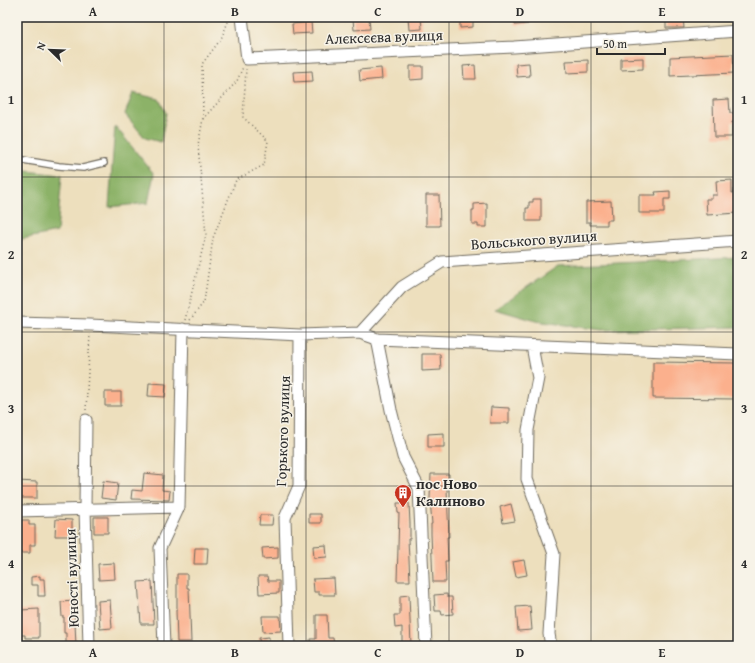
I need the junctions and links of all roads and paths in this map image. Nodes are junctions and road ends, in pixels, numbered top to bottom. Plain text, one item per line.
1 (230, 17) edge
2 (242, 17) edge
3 (738, 31) edge
4 (247, 59) junction
5 (203, 119) junction
6 (17, 158) edge
7 (104, 163) dead end
8 (738, 241) edge
9 (17, 323) edge
10 (90, 325) junction
11 (183, 329) junction
12 (360, 333) junction
13 (300, 335) junction
14 (377, 339) junction
15 (532, 346) junction
16 (738, 354) edge
17 (86, 420) joint
18 (179, 507) junction
19 (85, 509) junction
20 (17, 511) edge
21 (89, 646) edge
22 (164, 646) edge
23 (289, 646) edge
24 (426, 646) edge
25 (551, 646) edge

1 - 5 path
2 - 4 street
3 - 4 street, Алєксєєва вулиця
4 - 5 path
4 - 11 path
5 - 11 path
6 - 7 lane
8 - 12 street, Вольського вулиця
9 - 10 street
10 - 11 street
10 - 17 path
11 - 13 street
11 - 18 street
12 - 13 street
12 - 14 street
13 - 23 street, Горького вулиця
14 - 15 street
14 - 24 street
15 - 16 street
15 - 25 street
17 - 19 street, Юності вулиця
18 - 19 street
18 - 22 street
19 - 20 street
19 - 21 street, Юності вулиця

